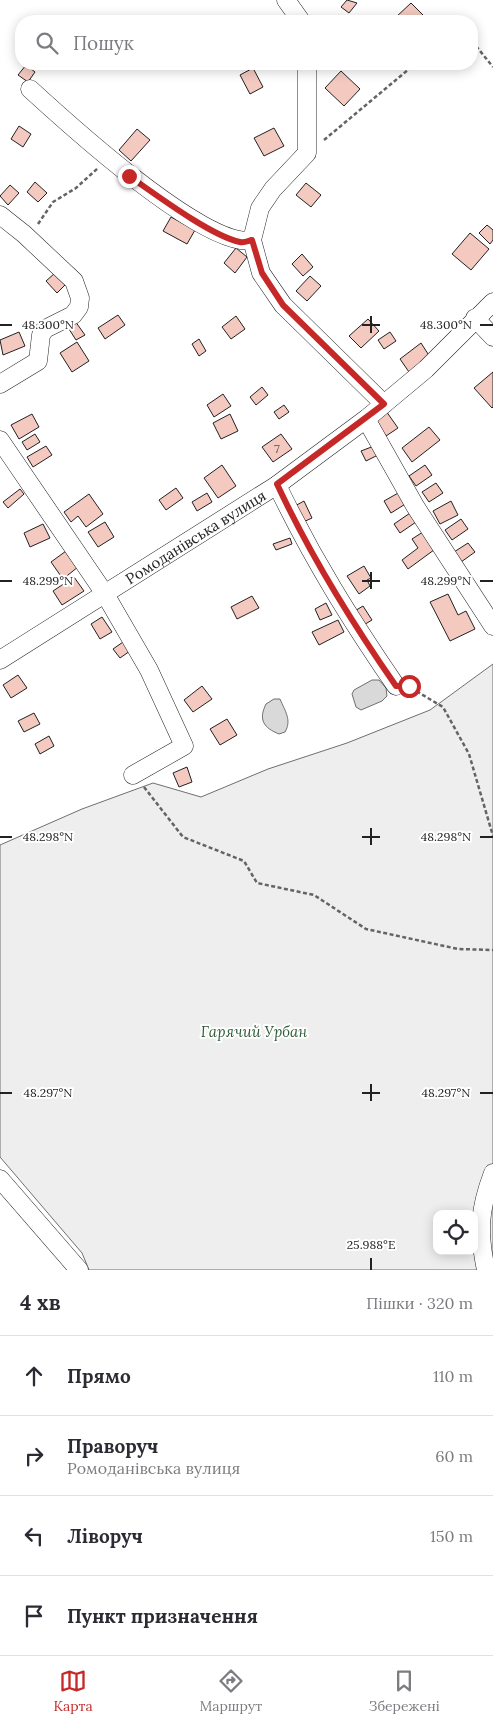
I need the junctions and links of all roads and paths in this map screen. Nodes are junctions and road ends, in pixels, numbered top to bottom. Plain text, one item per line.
1 (286, 0) edge
2 (297, 15) edge
3 (478, 48) edge
4 (493, 67) edge
5 (308, 70) edge
6 (408, 70) edge
7 (30, 89) dead end
8 (307, 153) junction
9 (107, 158) junction
10 (0, 215) edge
11 (24, 234) junction
12 (252, 240) junction
13 (493, 302) edge
14 (475, 318) junction
15 (493, 337) edge
16 (0, 384) edge
17 (384, 404) junction
18 (366, 419) junction
19 (0, 440) edge
20 (277, 484) junction
21 (105, 594) junction
22 (493, 626) edge
23 (0, 660) edge
24 (396, 686) joint
25 (133, 775) joint
26 (493, 836) edge
27 (493, 950) edge
28 (493, 1173) edge
29 (0, 1179) edge
30 (80, 1270) edge
31 (486, 1270) edge

1 - 2 street
3 - 4 path
5 - 8 street
6 - 8 path
7 - 9 street
8 - 12 street
9 - 11 path
9 - 12 street
10 - 11 street
11 - 16 street
12 - 17 street
13 - 14 street, Ромоданівська вулиця
14 - 15 street
14 - 17 street, Ромоданівська вулиця
17 - 18 street, Ромоданівська вулиця
18 - 20 street, Ромоданівська вулиця
18 - 22 street
19 - 21 street
20 - 21 street, Ромоданівська вулиця
20 - 24 street
21 - 23 street, Ромоданівська вулиця
21 - 25 street
24 - 26 path
25 - 27 path
28 - 31 street
29 - 30 street

